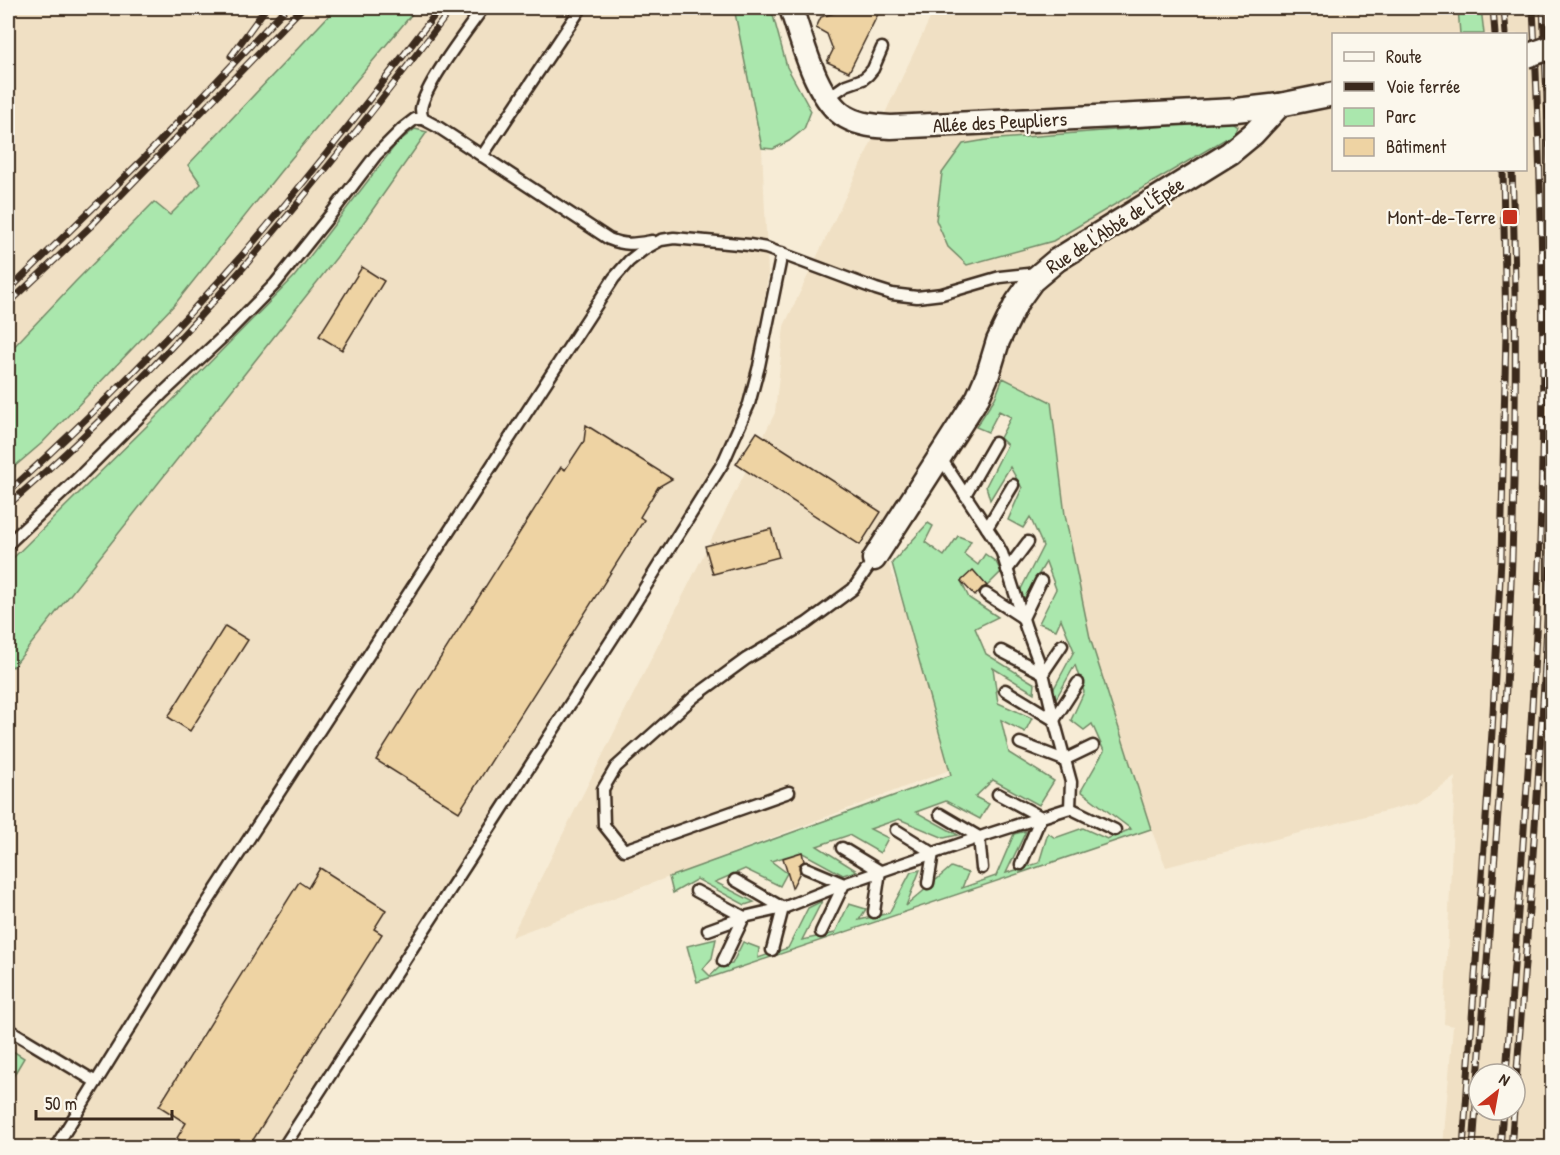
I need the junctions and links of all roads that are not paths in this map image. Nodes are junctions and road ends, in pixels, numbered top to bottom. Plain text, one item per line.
1 (483, 8) edge
2 (581, 8) edge
3 (791, 8) edge
4 (1552, 46) edge
5 (882, 48) dead end
6 (1527, 56) edge
7 (1332, 94) edge
8 (826, 99) junction
9 (1280, 105) junction
10 (423, 119) junction
11 (482, 156) junction
12 (661, 240) junction
13 (782, 253) junction
14 (1039, 273) junction
15 (994, 442) dead end
16 (940, 457) junction
17 (1012, 485) dead end
18 (965, 495) junction
19 (987, 528) junction
20 (1028, 542) dead end
21 (8, 544) edge
22 (874, 559) joint
23 (1007, 570) junction
24 (1041, 581) dead end
25 (986, 594) dead end
26 (1023, 618) junction
27 (1062, 645) dead end
28 (1001, 651) dead end
29 (1043, 674) junction
30 (1078, 683) dead end
31 (1005, 690) dead end
32 (1054, 720) junction
33 (1020, 743) dead end
34 (1093, 746) dead end
35 (1064, 760) junction
36 (789, 792) dead end
37 (998, 794) dead end
38 (1070, 808) junction
39 (940, 814) dead end
40 (1041, 818) junction
41 (896, 830) dead end
42 (1115, 830) dead end
43 (979, 837) junction
44 (842, 848) dead end
45 (933, 853) junction
46 (1021, 864) dead end
47 (806, 868) dead end
48 (982, 868) dead end
49 (880, 871) junction
50 (735, 880) dead end
51 (928, 883) dead end
52 (844, 884) junction
53 (696, 891) dead end
54 (783, 908) junction
55 (874, 912) dead end
56 (744, 917) junction
57 (708, 930) dead end
58 (821, 932) dead end
59 (772, 950) dead end
60 (723, 962) dead end
61 (8, 1029) edge
62 (96, 1082) junction
63 (55, 1148) edge
64 (283, 1148) edge

1 - 10 lane
2 - 11 lane
3 - 8 street, Allée des Peupliers
4 - 6 street, bridge
5 - 8 lane
7 - 9 street, Allée des Peupliers
8 - 9 street, Allée des Peupliers
9 - 14 street, Rue de l'Abbé de l'Épée
10 - 11 lane
10 - 21 lane
11 - 12 lane
12 - 13 lane
12 - 62 lane
13 - 14 lane
13 - 64 lane
14 - 16 street, Rue de l'Abbé de l'Épée
15 - 18 lane
16 - 18 lane
16 - 22 street, Rue de l'Abbé de l'Épée
17 - 19 lane
18 - 19 lane
19 - 23 lane
20 - 23 lane
22 - 36 lane
23 - 26 lane
24 - 26 lane
25 - 26 lane
26 - 29 lane
27 - 29 lane
28 - 29 lane
29 - 32 lane
30 - 32 lane
31 - 32 lane
32 - 35 lane
33 - 35 lane
34 - 35 lane
35 - 38 lane
37 - 40 lane
38 - 40 lane
38 - 42 lane
39 - 43 lane
40 - 43 lane
40 - 46 lane
41 - 45 lane
43 - 45 lane
43 - 48 lane
44 - 49 lane
45 - 49 lane
45 - 51 lane
47 - 52 lane
49 - 52 lane
49 - 55 lane
50 - 54 lane
52 - 54 lane
52 - 58 lane
53 - 56 lane
54 - 56 lane
54 - 59 lane
56 - 57 lane
56 - 60 lane
61 - 62 lane
62 - 63 lane

